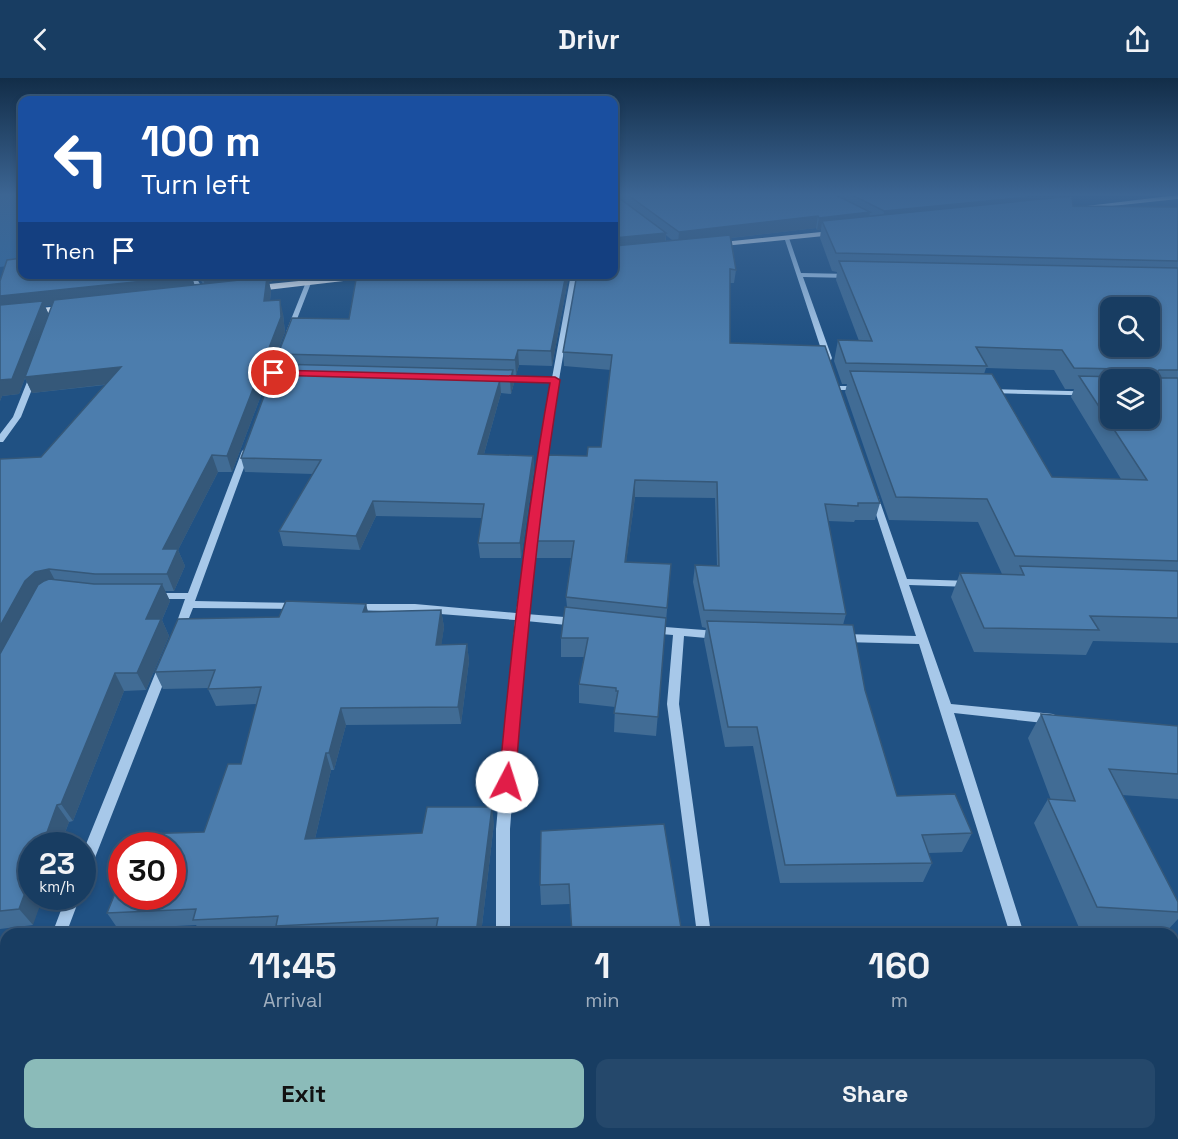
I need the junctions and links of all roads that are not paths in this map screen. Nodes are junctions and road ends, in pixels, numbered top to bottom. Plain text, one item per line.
1 (723, 245) edge
2 (788, 245) edge
3 (699, 247) edge
4 (800, 275) junction
5 (859, 276) edge
6 (194, 279) edge
7 (348, 279) edge
8 (573, 279) edge
9 (308, 283) junction
10 (239, 291) edge
11 (215, 293) edge
12 (204, 294) junction
13 (192, 296) edge
14 (79, 307) edge
15 (56, 309) junction
16 (0, 315) edge
17 (52, 320) edge
18 (286, 340) edge
19 (37, 364) edge
20 (830, 365) edge
21 (834, 377) edge
22 (485, 378) edge
23 (555, 380) junction
24 (838, 388) junction
25 (874, 389) edge
26 (980, 391) edge
27 (1100, 394) edge
28 (842, 399) edge
29 (251, 437) edge
30 (0, 440) edge
31 (870, 485) edge
32 (902, 582) junction
33 (986, 585) edge
34 (148, 596) edge
35 (192, 600) junction
36 (309, 606) edge
37 (344, 607) edge
38 (521, 615) junction
39 (589, 623) edge
40 (645, 630) edge
41 (679, 633) junction
42 (725, 635) edge
43 (177, 636) edge
44 (829, 638) edge
45 (922, 640) junction
46 (168, 657) edge
47 (946, 708) junction
48 (1062, 720) edge
49 (96, 836) edge
50 (68, 910) edge
51 (61, 928) edge
52 (503, 928) edge
53 (703, 928) edge
54 (1015, 928) edge

1 - 3 main road
2 - 4 street
4 - 5 street
4 - 20 street
6 - 12 street
7 - 9 main road
8 - 23 street
9 - 10 main road
9 - 18 street
11 - 12 main road
12 - 13 main road
14 - 15 main road
15 - 16 main road
15 - 17 street
19 - 30 street
21 - 24 street
22 - 23 street
23 - 38 street
24 - 25 street
24 - 28 street
26 - 27 street
29 - 35 street
31 - 32 street
32 - 33 street
32 - 45 street
34 - 35 street
35 - 36 street
35 - 43 street
37 - 38 street
38 - 39 street
38 - 52 street
40 - 41 street
41 - 42 street
41 - 53 street
44 - 45 street
45 - 47 street
46 - 49 street
47 - 48 street
47 - 54 street
50 - 51 street

